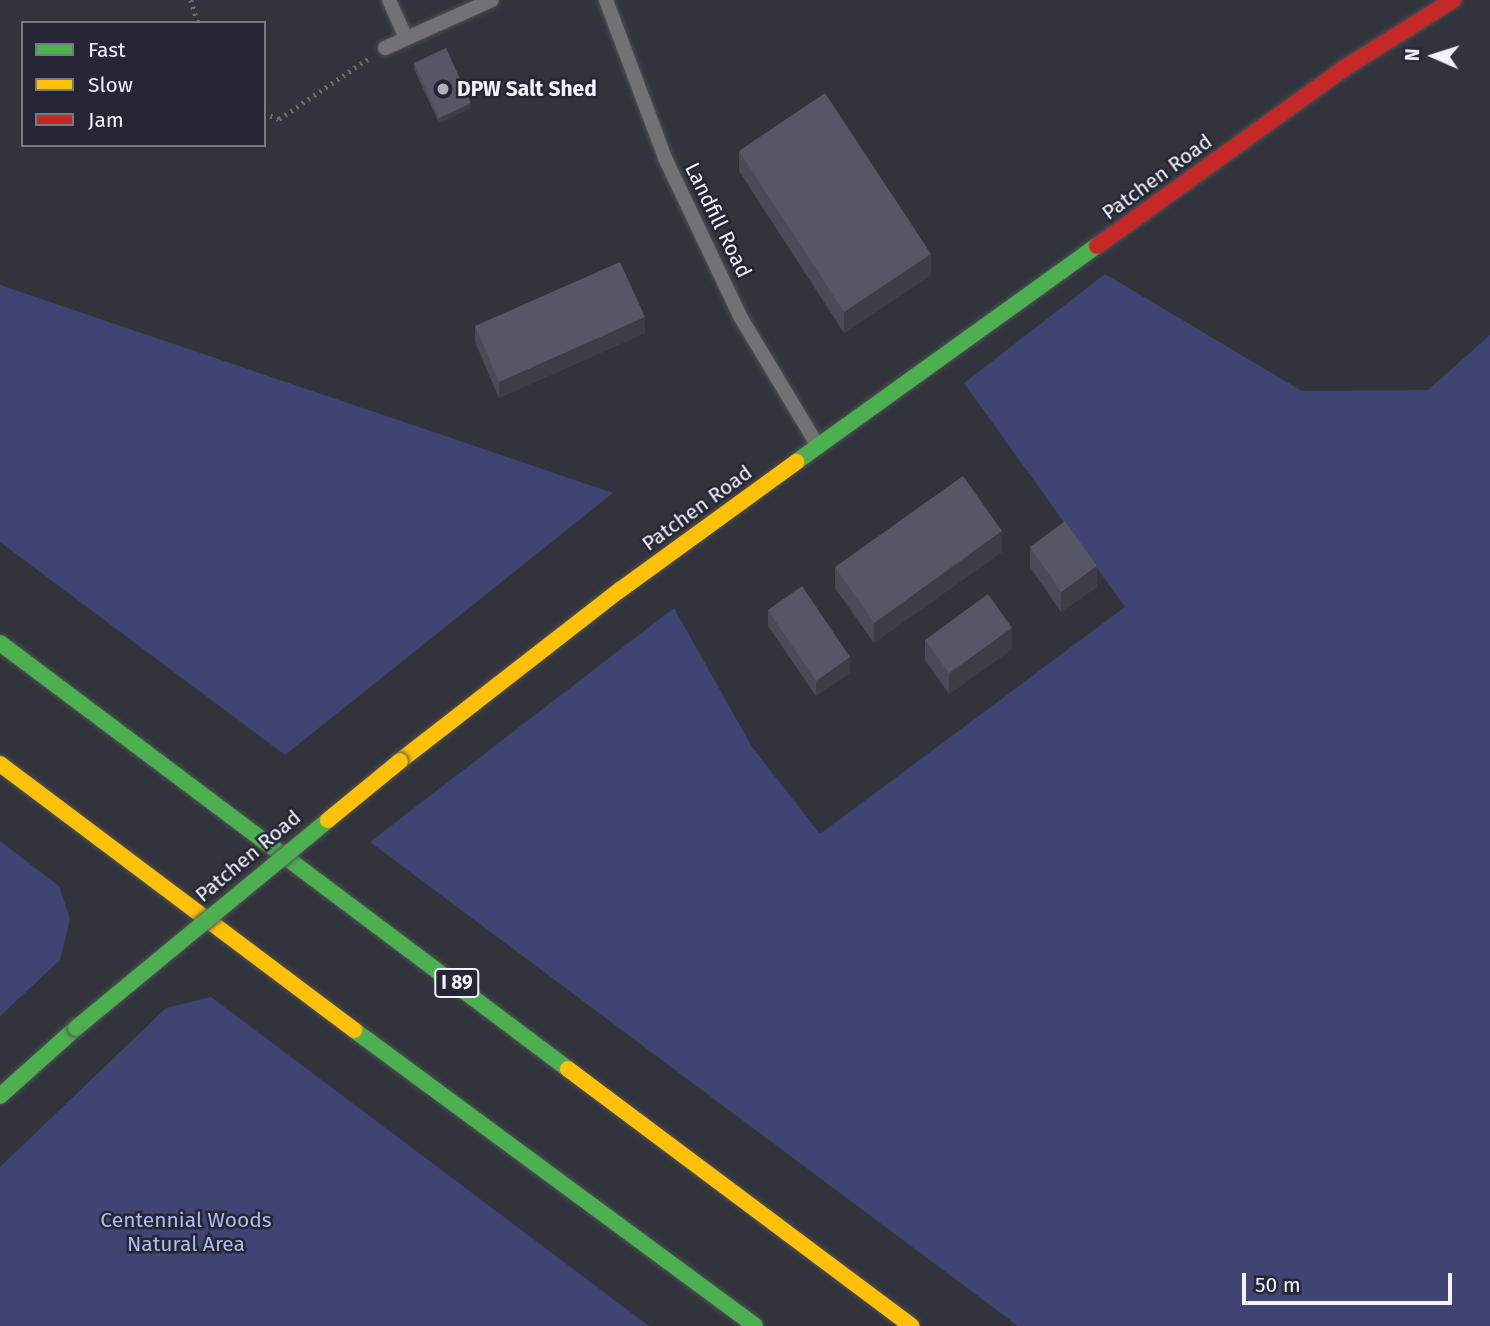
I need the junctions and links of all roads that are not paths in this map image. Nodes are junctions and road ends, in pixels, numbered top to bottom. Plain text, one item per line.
1 (389, 0) edge
2 (492, 0) edge
3 (606, 0) edge
4 (1453, 0) edge
5 (406, 38) junction
6 (385, 48) road end
7 (818, 446) junction
8 (0, 643) edge
9 (0, 764) edge
10 (0, 1096) edge
11 (755, 1326) edge
12 (912, 1326) edge

1 - 5 lane
2 - 5 lane
3 - 7 lane, Landfill Road
4 - 7 main road, Patchen Road
5 - 6 lane
7 - 10 main road, Patchen Road, bridge
8 - 12 main road, I 89
9 - 11 main road

